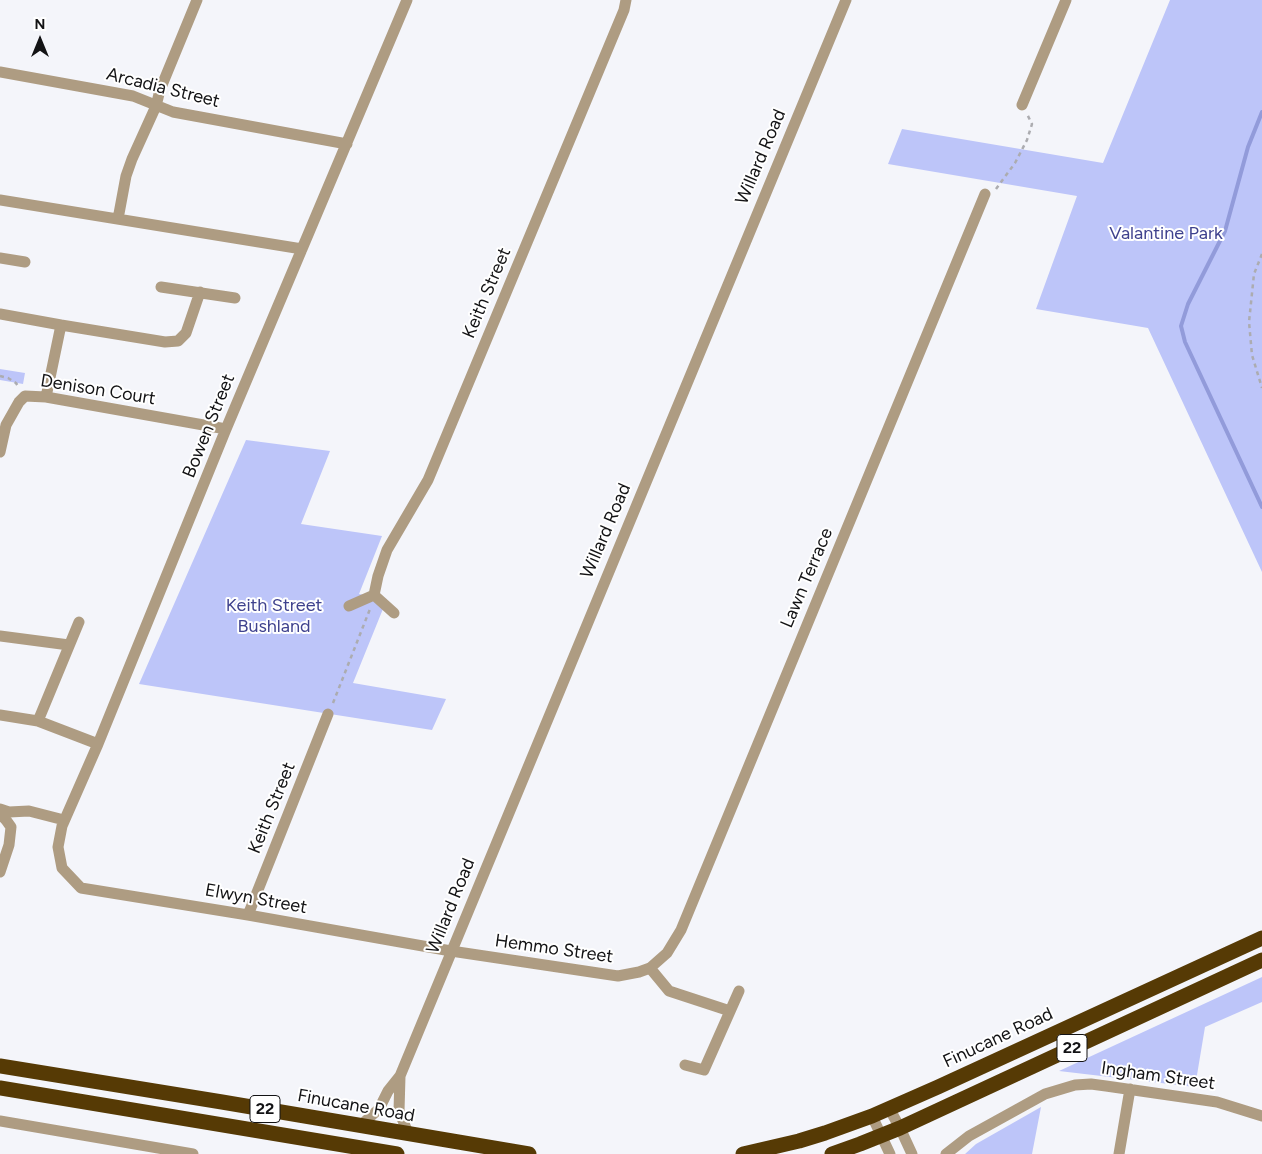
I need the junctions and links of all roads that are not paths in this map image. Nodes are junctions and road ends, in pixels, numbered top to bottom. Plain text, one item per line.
1 (197, 0) edge
2 (406, 0) edge
3 (626, 0) edge
4 (846, 0) edge
5 (1066, 0) edge
6 (0, 72) edge
7 (1022, 105) road end
8 (156, 106) junction
9 (347, 144) junction
10 (986, 194) road end
11 (0, 200) edge
12 (118, 219) junction
13 (302, 249) junction
14 (0, 258) edge
15 (25, 262) dead end
16 (162, 287) dead end
17 (200, 292) junction
18 (235, 298) dead end
19 (0, 314) edge
20 (60, 325) junction
21 (46, 397) junction
22 (226, 429) junction
23 (0, 452) edge
24 (374, 595) junction
25 (349, 606) dead end
26 (394, 613) dead end
27 (79, 622) dead end
28 (0, 636) edge
29 (69, 645) junction
30 (0, 714) edge
31 (328, 714) road end
32 (38, 721) junction
33 (98, 744) junction
34 (0, 809) edge
35 (0, 814) edge
36 (63, 823) junction
37 (11, 827) junction
38 (62, 868) joint
39 (0, 872) edge
40 (248, 915) junction
41 (1262, 938) edge
42 (451, 951) junction
43 (1262, 960) edge
44 (650, 968) junction
45 (739, 991) dead end
46 (730, 1011) junction
47 (685, 1065) dead end
48 (0, 1066) edge
49 (400, 1076) junction
50 (0, 1088) edge
51 (1130, 1089) junction
52 (889, 1108) junction
53 (872, 1116) junction
54 (1262, 1116) edge
55 (0, 1121) edge
56 (361, 1125) junction
57 (900, 1128) junction
58 (408, 1133) junction
59 (881, 1136) junction
60 (192, 1154) edge
61 (397, 1154) edge
62 (529, 1154) edge
63 (743, 1154) edge
64 (832, 1154) edge
65 (890, 1154) edge
66 (912, 1154) edge
67 (946, 1154) edge
68 (1119, 1154) edge

1 - 8 street
2 - 9 street, Bowen Street
3 - 24 street, Keith Street
4 - 42 street, Willard Road
5 - 7 street
6 - 8 street, Arcadia Street
8 - 9 street, Arcadia Street
8 - 12 street
9 - 13 street, Bowen Street
10 - 44 street, Lawn Terrace
11 - 12 street
12 - 13 street
13 - 22 street, Bowen Street
14 - 15 street
16 - 17 street
17 - 18 street
17 - 20 street
19 - 20 street
20 - 21 street
21 - 22 street, Denison Court
21 - 23 street, Denison Court
22 - 33 street, Bowen Street
24 - 25 street
24 - 26 street
27 - 29 street
28 - 29 street
29 - 32 street
30 - 32 street
31 - 40 street, Keith Street
32 - 33 street
33 - 36 street, Bowen Street
34 - 36 street
35 - 37 street
36 - 37 street
36 - 38 street, Bowen Street
37 - 39 street
38 - 40 street, Elwyn Street
40 - 42 street, Elwyn Street
41 - 52 highway, Finucane Road / 22
42 - 44 street, Hemmo Street
42 - 49 street, Willard Road
43 - 57 highway, 22
44 - 46 street
45 - 46 street
46 - 47 street
48 - 56 highway, Finucane Road / 22
49 - 56 street, Willard Road
49 - 58 street, Willard Road
50 - 61 highway, 22
51 - 54 street, Ingham Street
51 - 67 street, Ingham Street
51 - 68 street
52 - 53 highway, Finucane Road / 22
52 - 57 street
53 - 59 street
53 - 63 highway, Finucane Road / 22
55 - 60 street
56 - 58 highway, Finucane Road / 22
57 - 59 highway, 22
57 - 66 street
58 - 62 highway, Finucane Road / 22
59 - 64 highway, 22
59 - 65 street

